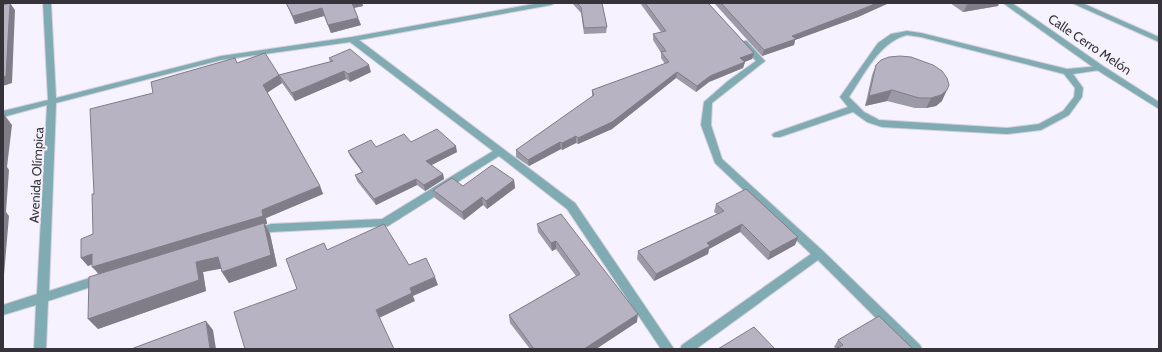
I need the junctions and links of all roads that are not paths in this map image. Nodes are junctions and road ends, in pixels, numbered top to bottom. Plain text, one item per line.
1 (47, 3) edge
2 (551, 3) edge
3 (1007, 3) edge
4 (1076, 3) edge
5 (515, 6) edge
6 (740, 38) edge
7 (352, 39) junction
8 (1159, 40) edge
9 (1100, 68) junction
10 (1067, 72) junction
11 (52, 101) junction
12 (1159, 106) edge
13 (852, 109) junction
14 (3, 114) edge
15 (777, 135) dead end
16 (500, 151) junction
17 (248, 235) edge
18 (819, 254) junction
19 (112, 276) edge
20 (43, 297) junction
21 (3, 310) edge
22 (40, 349) edge
23 (668, 349) edge
24 (686, 349) edge
25 (916, 349) edge

1 - 11 street, Avenida Olímpica
2 - 5 street
3 - 9 street, Calle Cerro Melón
4 - 8 street
5 - 7 street
6 - 18 street
7 - 11 street
7 - 16 street
9 - 10 street
9 - 12 street, Calle Cerro Melón
10 - 13 street
10 - 13 street
11 - 14 street
11 - 20 street, Avenida Olímpica
13 - 15 street
16 - 17 street
16 - 23 street
18 - 24 street
18 - 25 street
19 - 20 street
20 - 21 street
20 - 22 street, Avenida Olímpica

